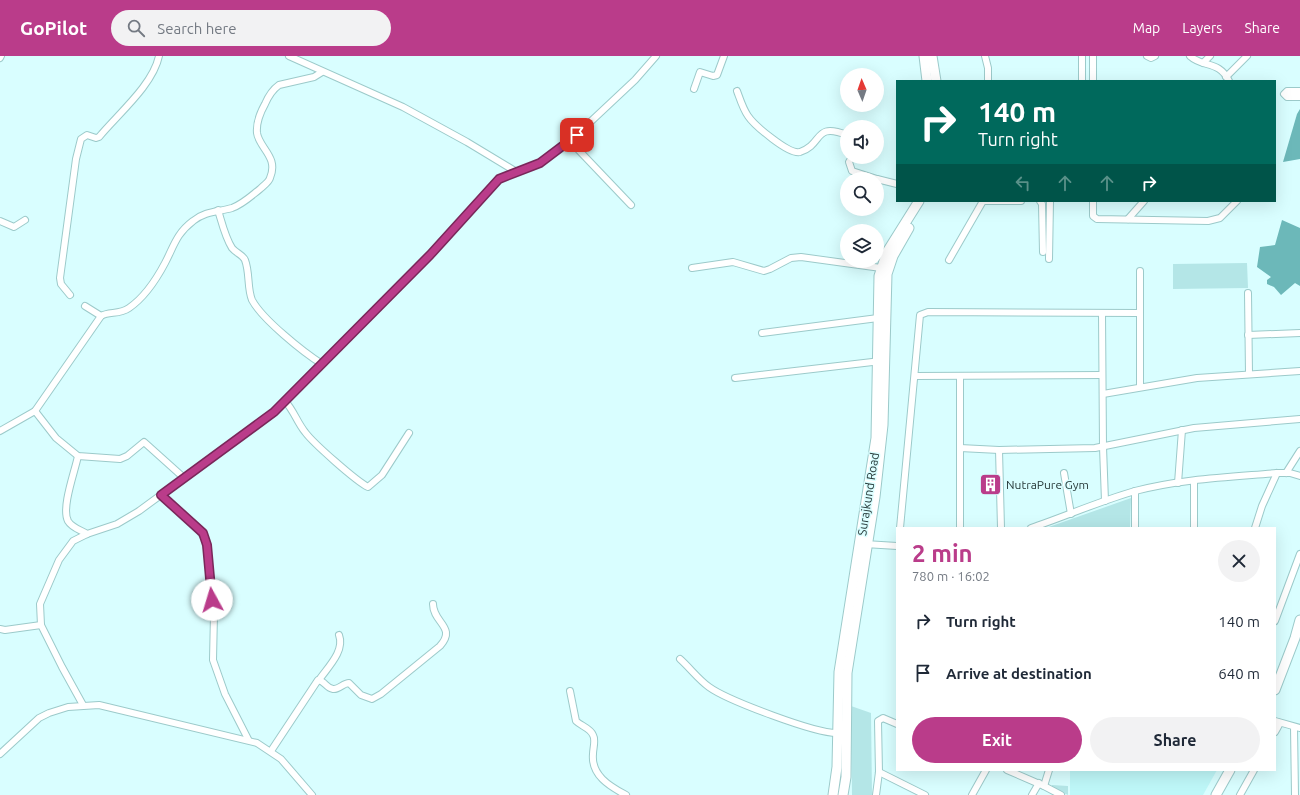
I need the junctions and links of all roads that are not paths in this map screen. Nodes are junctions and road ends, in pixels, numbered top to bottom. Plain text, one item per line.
1 (159, 56) edge
2 (289, 56) edge
3 (656, 56) edge
4 (724, 56) edge
5 (924, 56) edge
6 (932, 56) edge
7 (985, 56) edge
8 (1082, 56) edge
9 (1093, 56) edge
10 (1147, 56) edge
11 (1155, 56) edge
12 (1190, 56) edge
13 (1210, 56) edge
14 (1248, 56) edge
15 (1203, 63) junction
16 (322, 72) junction
17 (1227, 79) edge
18 (927, 80) edge
19 (936, 80) edge
20 (988, 80) edge
21 (1082, 80) edge
22 (1093, 80) edge
23 (694, 89) dead end
24 (737, 91) dead end
25 (1300, 91) edge
26 (1300, 97) edge
27 (840, 133) edge
28 (570, 141) junction
29 (850, 164) edge
30 (515, 171) junction
31 (855, 172) edge
32 (884, 181) edge
33 (896, 184) edge
34 (918, 202) edge
35 (924, 202) edge
36 (982, 202) edge
37 (1041, 202) edge
38 (1050, 202) edge
39 (1093, 202) edge
40 (1143, 202) edge
41 (1236, 202) edge
42 (631, 205) dead end
43 (218, 210) junction
44 (1128, 219) junction
45 (25, 220) dead end
46 (0, 221) edge
47 (1043, 252) dead end
48 (884, 260) edge
49 (949, 260) dead end
50 (1050, 260) dead end
51 (840, 262) edge
52 (692, 268) dead end
53 (881, 268) edge
54 (1140, 271) dead end
55 (1248, 293) dead end
56 (70, 295) dead end
57 (85, 306) dead end
58 (1102, 313) junction
59 (1140, 313) junction
60 (101, 316) junction
61 (878, 318) junction
62 (762, 333) dead end
63 (1300, 333) edge
64 (1248, 335) junction
65 (881, 361) junction
66 (322, 364) junction
67 (1300, 371) edge
68 (1249, 374) junction
69 (1102, 375) junction
70 (915, 376) junction
71 (960, 377) junction
72 (735, 378) dead end
73 (1140, 387) junction
74 (1103, 394) junction
75 (285, 401) junction
76 (35, 411) junction
77 (1300, 419) edge
78 (1182, 430) junction
79 (0, 431) edge
80 (409, 433) dead end
81 (1103, 447) junction
82 (960, 448) junction
83 (999, 450) junction
84 (1300, 451) edge
85 (78, 456) junction
86 (1064, 473) dead end
87 (1277, 473) junction
88 (1286, 473) junction
89 (1300, 476) edge
90 (183, 478) junction
91 (1194, 481) junction
92 (1178, 483) junction
93 (1135, 491) junction
94 (161, 495) junction
95 (1105, 501) junction
96 (1071, 514) junction
97 (900, 527) edge
98 (960, 527) edge
99 (1002, 527) edge
100 (1034, 527) edge
101 (1135, 527) edge
102 (1194, 527) edge
103 (1255, 527) edge
104 (87, 534) junction
105 (864, 544) junction
106 (896, 546) edge
107 (1300, 554) edge
108 (433, 604) dead end
109 (1276, 618) edge
110 (1300, 620) edge
111 (41, 625) junction
112 (0, 629) edge
113 (339, 635) dead end
114 (680, 659) dead end
115 (319, 680) junction
116 (1276, 687) edge
117 (570, 691) dead end
118 (83, 705) junction
119 (1278, 722) edge
120 (896, 724) edge
121 (1297, 728) edge
122 (838, 733) junction
123 (248, 739) junction
124 (271, 750) junction
125 (0, 754) edge
126 (985, 771) edge
127 (1009, 771) edge
128 (1049, 771) edge
129 (1229, 771) edge
130 (1253, 771) edge
131 (879, 772) junction
132 (1042, 785) junction
133 (1295, 794) edge
134 (312, 795) edge
135 (626, 795) edge
136 (833, 795) edge
137 (843, 795) edge
138 (876, 795) edge
139 (925, 795) edge
140 (972, 795) edge
141 (1032, 795) edge
142 (1060, 795) edge
143 (1216, 795) edge
144 (1240, 795) edge

1 - 56 street
2 - 16 street
3 - 28 street
4 - 23 street
5 - 18 main road
6 - 19 main road
7 - 20 street
8 - 21 street
9 - 22 street
10 - 11 street
12 - 15 street
13 - 15 street
14 - 17 street
15 - 17 street
16 - 30 street
16 - 43 street
24 - 27 street
25 - 26 street
28 - 30 street
28 - 42 street
29 - 31 street
30 - 66 street
32 - 33 street
34 - 48 main road, Surajkund Road
35 - 65 main road, Surajkund Road
36 - 49 street
37 - 47 street
38 - 50 street
39 - 44 street
40 - 44 street
41 - 44 street
43 - 60 street
43 - 66 street
45 - 46 street
51 - 52 street
53 - 61 main road, Surajkund Road
54 - 59 street
55 - 64 street
57 - 60 street
58 - 59 street
58 - 69 street
58 - 70 street
59 - 73 street
60 - 76 street
61 - 62 street
61 - 65 main road, Surajkund Road
63 - 64 street
64 - 68 street
65 - 72 street
65 - 105 main road, Surajkund Road
66 - 75 street
67 - 68 street
68 - 73 street
69 - 71 street
69 - 74 street
70 - 71 street
70 - 97 street
71 - 82 street
73 - 74 street
74 - 81 street
75 - 80 street
75 - 90 street
76 - 79 street
76 - 85 street
77 - 78 street
78 - 81 street
78 - 92 street
81 - 83 street
81 - 95 street
82 - 83 street
82 - 98 street
83 - 99 street
84 - 88 street
85 - 90 street
85 - 104 street
86 - 96 street
87 - 88 street
87 - 91 street
87 - 103 street
88 - 89 street
90 - 94 street
91 - 92 street
91 - 102 street
92 - 93 street
93 - 95 street
93 - 101 street
94 - 104 street
94 - 123 street
95 - 96 street
96 - 100 street
104 - 111 street
105 - 106 street
105 - 122 main road, Surajkund Road
105 - 137 main road, Surajkund Road
107 - 109 street
108 - 115 street
110 - 116 main road
111 - 112 street
111 - 118 street
113 - 115 street
114 - 122 street
115 - 124 street
117 - 135 street
118 - 123 street
118 - 125 street
119 - 121 street
120 - 131 street
121 - 133 street
122 - 136 main road, Surajkund Road
123 - 124 street
124 - 134 street
126 - 140 street
127 - 132 street
128 - 132 street
129 - 143 main road
130 - 144 street
131 - 138 street
131 - 139 street
132 - 141 street
132 - 142 street

